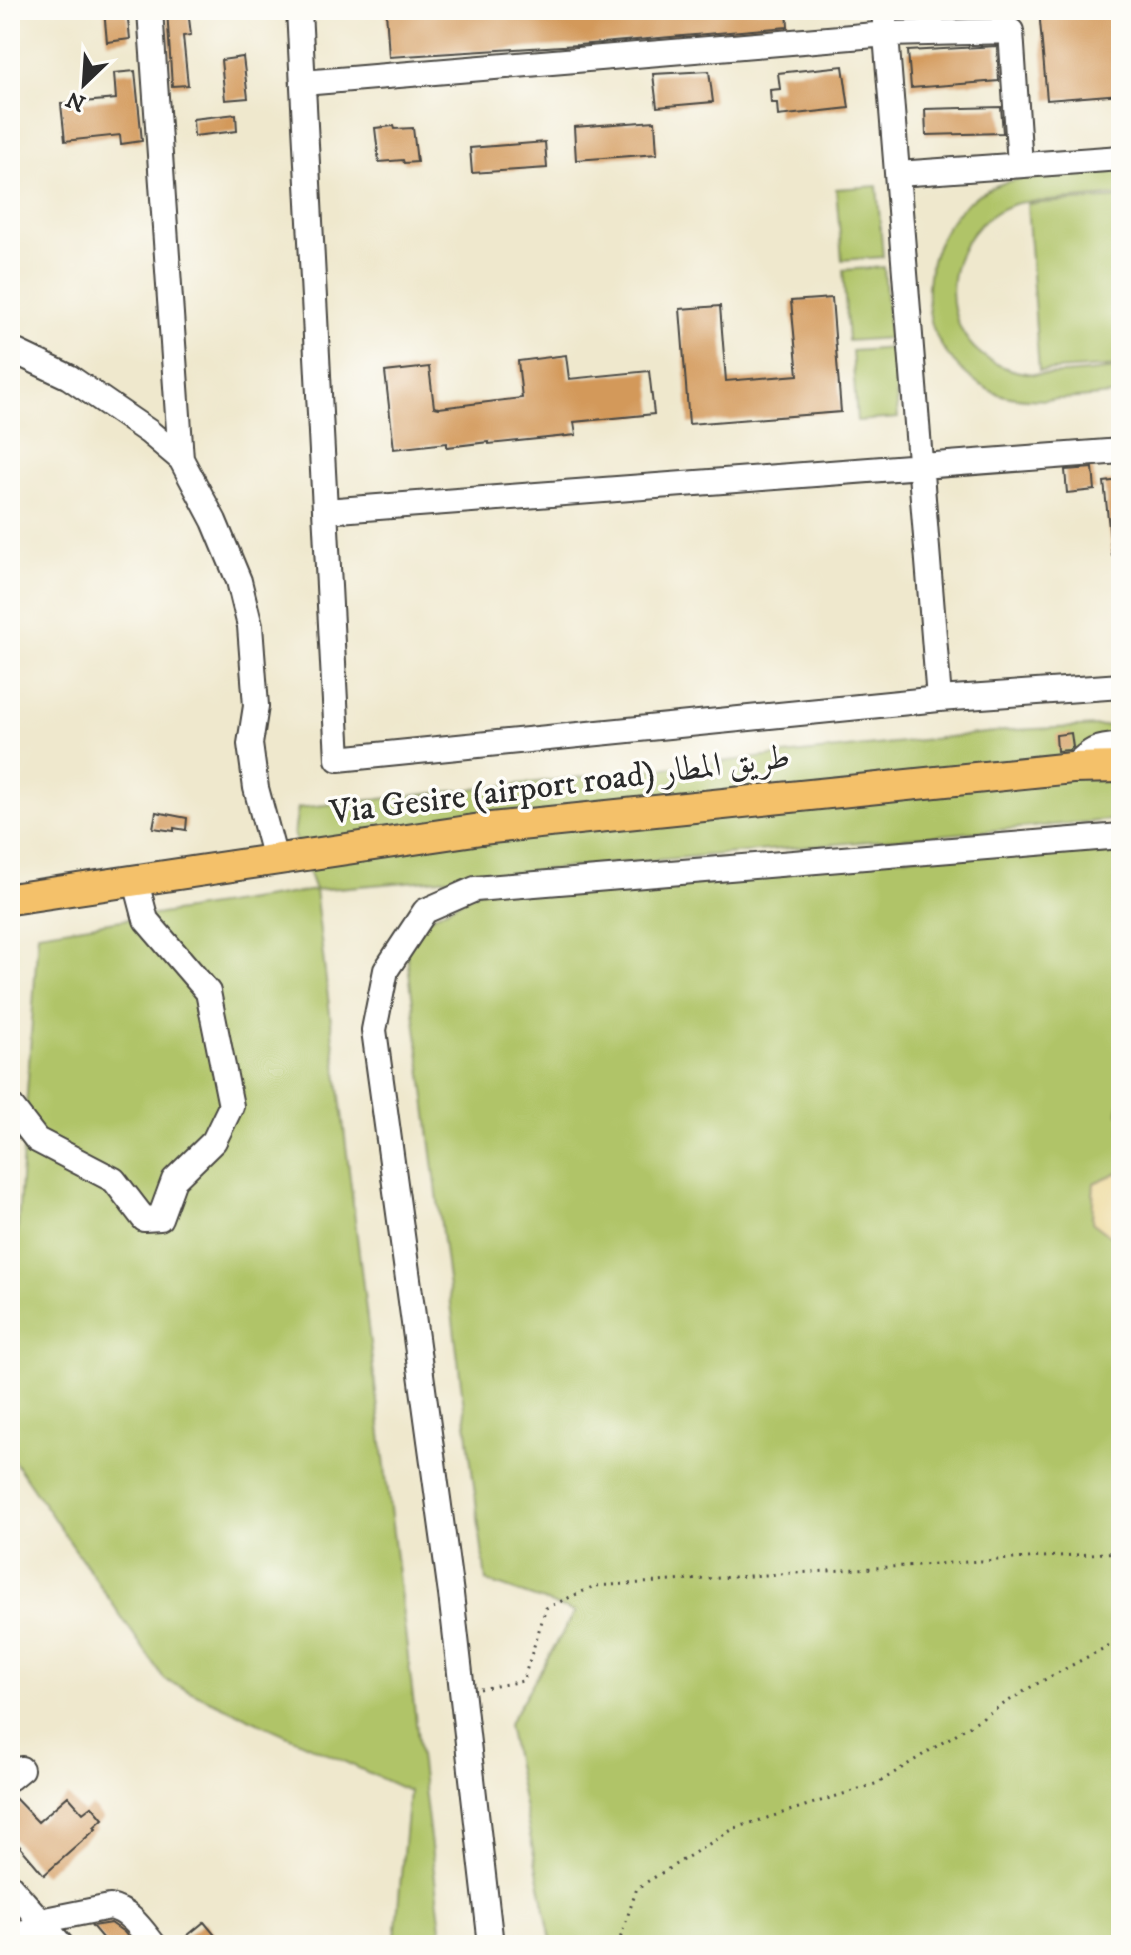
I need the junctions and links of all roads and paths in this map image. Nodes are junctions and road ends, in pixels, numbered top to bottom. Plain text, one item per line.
1 (150, 10) edge
2 (299, 10) edge
3 (886, 22) edge
4 (303, 83) junction
5 (1121, 158) edge
6 (1020, 165) junction
7 (898, 174) junction
8 (10, 349) edge
9 (1121, 451) edge
10 (181, 459) junction
11 (920, 466) junction
12 (325, 511) junction
13 (1121, 686) edge
14 (939, 699) junction
15 (1121, 746) edge
16 (1121, 767) edge
17 (1072, 768) junction
18 (1121, 836) edge
19 (275, 859) junction
20 (136, 882) junction
21 (10, 899) edge
22 (10, 1105) edge
23 (1121, 1552) edge
24 (1121, 1639) edge
25 (462, 1693) junction
26 (10, 1886) edge
27 (40, 1921) junction
28 (12, 1945) edge
29 (61, 1945) edge
30 (154, 1945) edge
31 (491, 1945) edge
32 (618, 1945) edge

1 - 10 street
2 - 4 street
3 - 4 street
3 - 6 street
3 - 7 street
4 - 12 street
5 - 6 street
6 - 7 street
7 - 11 street
8 - 10 street
9 - 11 street
10 - 19 street
11 - 12 street
11 - 14 street
12 - 14 street
13 - 14 street
15 - 17 street
16 - 17 main road, Via Gesire (airport road) طريق المطار
17 - 19 main road, Via Gesire (airport road) طريق المطار
18 - 25 street
19 - 20 main road, Via Gesire (airport road) طريق المطار
20 - 21 main road, Via Gesire (airport road) طريق المطار
20 - 22 street
23 - 25 path
24 - 32 path
25 - 31 street
26 - 27 street
27 - 28 street
27 - 29 street
27 - 30 street

